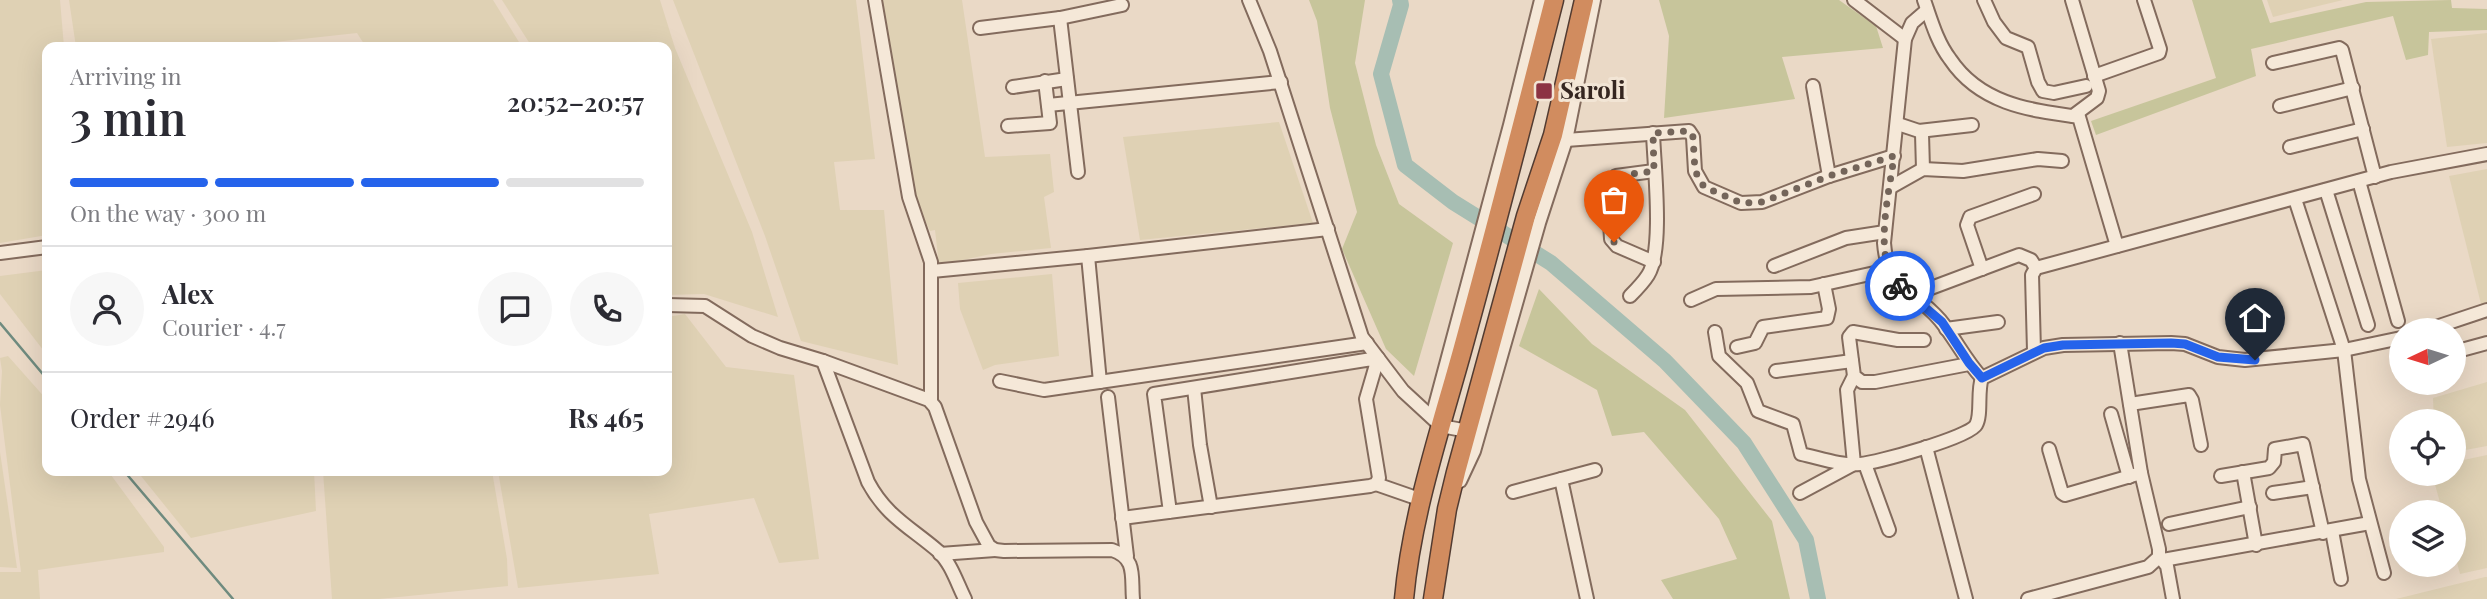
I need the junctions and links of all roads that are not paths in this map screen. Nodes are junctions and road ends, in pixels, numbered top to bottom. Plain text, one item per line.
1 (875, 0) edge
2 (1249, 0) edge
3 (1541, 0) edge
4 (1553, 0) edge
5 (1584, 0) edge
6 (1594, 0) edge
7 (1854, 0) edge
8 (1984, 0) edge
9 (2072, 0) edge
10 (2144, 0) edge
11 (1928, 3) edge
12 (1122, 5) dead end
13 (1060, 18) junction
14 (980, 28) dead end
15 (1905, 38) junction
16 (2273, 63) dead end
17 (1067, 79) junction
18 (1045, 81) junction
19 (2090, 81) junction
20 (1281, 82) junction
21 (1813, 86) dead end
22 (1013, 87) dead end
23 (2353, 88) junction
24 (1071, 102) junction
25 (1048, 105) junction
26 (2280, 106) dead end
27 (2073, 116) junction
28 (1898, 124) junction
29 (1972, 125) dead end
30 (1008, 126) dead end
31 (2363, 130) junction
32 (1919, 131) junction
33 (1658, 132) junction
34 (1566, 140) junction
35 (2290, 147) dead end
36 (2487, 154) edge
37 (1894, 156) junction
38 (2062, 161) dead end
39 (1923, 169) junction
40 (1654, 171) junction
41 (1078, 172) dead end
42 (1829, 176) junction
43 (2375, 177) junction
44 (2359, 181) junction
45 (1891, 187) junction
46 (2326, 190) junction
47 (2034, 194) dead end
48 (2295, 199) junction
49 (1496, 200) junction
50 (1533, 220) junction
51 (1328, 229) junction
52 (1885, 232) junction
53 (2117, 247) junction
54 (42, 248) edge
55 (0, 253) edge
56 (1088, 256) junction
57 (1654, 262) junction
58 (1774, 266) dead end
59 (2036, 268) junction
60 (1982, 269) junction
61 (1888, 270) junction
62 (932, 271) junction
63 (1824, 284) junction
64 (1931, 288) dead end
65 (1630, 296) dead end
66 (1691, 300) dead end
67 (672, 305) edge
68 (2487, 310) edge
69 (2397, 318) edge
70 (2463, 318) edge
71 (1998, 322) dead end
72 (2368, 325) dead end
73 (1946, 329) junction
74 (1715, 332) dead end
75 (1924, 340) dead end
76 (2389, 341) edge
77 (1367, 343) junction
78 (2120, 343) junction
79 (2487, 343) edge
80 (1737, 347) dead end
81 (2466, 349) edge
82 (2344, 350) junction
83 (2034, 351) junction
84 (1378, 358) junction
85 (823, 361) junction
86 (1852, 361) junction
87 (1969, 363) junction
88 (1776, 371) dead end
89 (1854, 376) junction
90 (1982, 378) junction
91 (1000, 381) dead end
92 (1100, 382) junction
93 (1194, 388) junction
94 (1108, 397) dead end
95 (928, 400) junction
96 (2130, 404) junction
97 (2111, 414) dead end
98 (1437, 421) junction
99 (1473, 432) junction
100 (2201, 445) dead end
101 (1926, 447) junction
102 (2049, 449) dead end
103 (1860, 464) junction
104 (1595, 470) dead end
105 (2243, 472) junction
106 (2135, 475) junction
107 (2221, 476) dead end
108 (1561, 479) junction
109 (1376, 484) junction
110 (2313, 487) junction
111 (1513, 492) dead end
112 (1800, 493) dead end
113 (2273, 494) dead end
114 (1422, 500) junction
115 (1211, 507) junction
116 (2249, 507) junction
117 (1170, 512) junction
118 (1122, 518) junction
119 (2370, 523) junction
120 (2169, 524) dead end
121 (1889, 530) dead end
122 (2327, 532) junction
123 (2256, 545) junction
124 (995, 550) junction
125 (940, 554) junction
126 (1127, 556) junction
127 (2161, 558) junction
128 (2385, 573) dead end
129 (2341, 579) dead end
130 (965, 599) edge
131 (1133, 599) edge
132 (1404, 599) edge
133 (1433, 599) edge
134 (1587, 599) edge
135 (1966, 599) edge
136 (2028, 599) edge
137 (2173, 599) edge

1 - 62 street
2 - 20 street
3 - 49 street
4 - 49 highway
5 - 50 highway
6 - 34 street
7 - 15 street
8 - 19 street
9 - 19 street
10 - 19 street
11 - 15 street
11 - 27 street
12 - 13 street
13 - 14 street
13 - 17 street
15 - 28 street
16 - 23 street
17 - 18 street
17 - 24 street
18 - 22 street
18 - 25 street
19 - 27 street
20 - 24 street
20 - 51 street
21 - 42 street
23 - 26 street
23 - 31 street
24 - 25 street
24 - 41 street
25 - 30 street
27 - 53 street
28 - 32 street
28 - 37 street
29 - 32 street
31 - 35 street
31 - 43 street
32 - 39 street
33 - 34 street
33 - 40 street
33 - 42 street
34 - 50 street
36 - 43 street
37 - 42 street
37 - 45 street
38 - 39 street
39 - 45 street
40 - 57 street
40 - 57 street
43 - 44 street
44 - 46 street
44 - 69 street
45 - 52 street
46 - 48 street
46 - 72 street
47 - 60 street
48 - 53 street
48 - 82 street
49 - 98 highway
50 - 99 highway
51 - 56 street
51 - 77 street
52 - 58 street
52 - 61 street
53 - 59 street
54 - 55 street
56 - 62 street
56 - 92 street
57 - 65 street
59 - 60 street
59 - 83 street
60 - 64 street
61 - 63 street
61 - 73 street
62 - 95 street
63 - 66 street
63 - 80 street
67 - 85 street
68 - 70 street
71 - 73 street
73 - 87 street
74 - 103 street
75 - 86 street
76 - 82 street
77 - 84 street
77 - 92 street
78 - 82 street
78 - 83 street
78 - 96 street
79 - 81 street
82 - 119 street
83 - 90 street
84 - 93 street
84 - 98 street
84 - 109 street
85 - 95 street
85 - 125 street
86 - 88 street
86 - 89 street
87 - 89 street
87 - 90 street
89 - 103 street
90 - 101 street
91 - 92 street
93 - 115 street
93 - 117 street
94 - 118 street
95 - 124 street
96 - 100 street
96 - 106 street
97 - 106 street
98 - 99 street
98 - 114 highway
99 - 133 highway
101 - 103 street
101 - 135 street
102 - 106 street
103 - 112 street
103 - 121 street
104 - 108 street
105 - 107 street
105 - 110 street
105 - 116 street
106 - 127 street
108 - 111 street
108 - 134 street
109 - 114 street
109 - 115 street
110 - 113 street
110 - 122 street
114 - 132 highway
115 - 117 street
116 - 120 street
116 - 123 street
117 - 118 street
118 - 126 street
119 - 122 street
119 - 128 street
122 - 123 street
122 - 129 street
123 - 127 street
124 - 125 street
124 - 126 street
125 - 130 street
126 - 131 street
127 - 136 street
127 - 137 street

